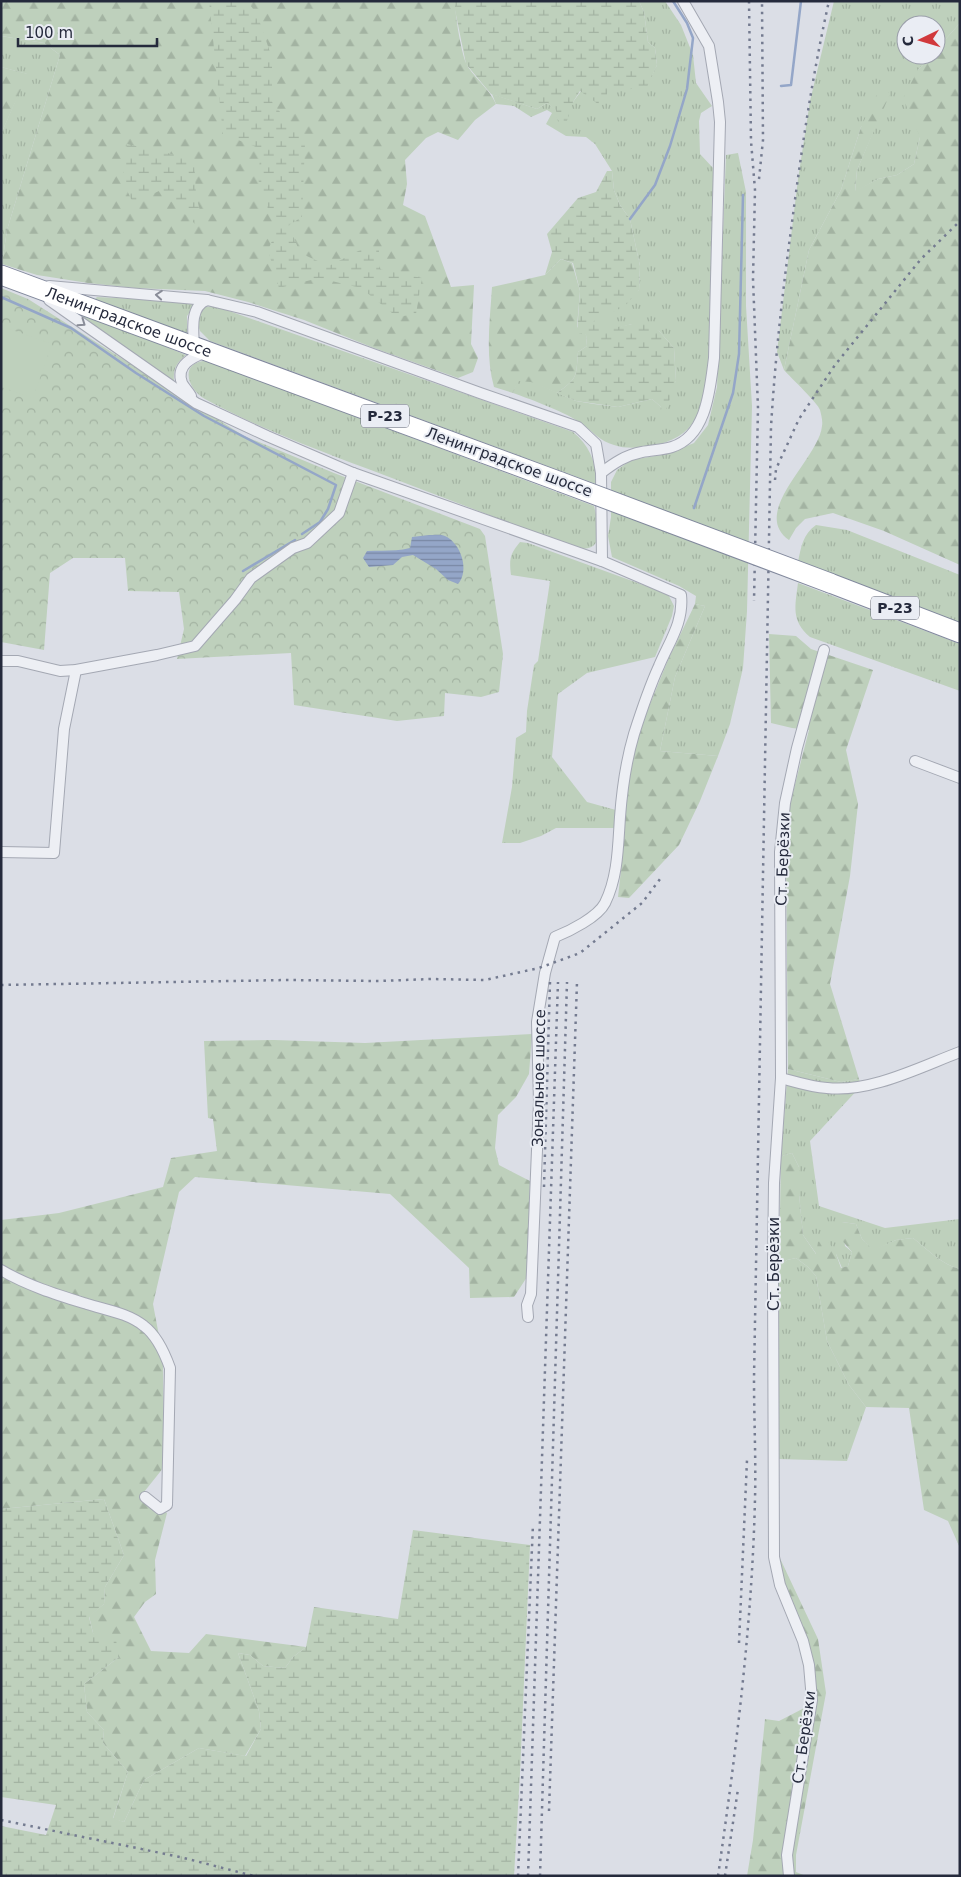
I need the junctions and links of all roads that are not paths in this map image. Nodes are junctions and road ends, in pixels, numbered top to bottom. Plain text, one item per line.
1 (683, 1) edge
2 (1, 275) edge
3 (28, 284) junction
4 (207, 300) junction
5 (201, 348) junction
6 (196, 403) junction
7 (352, 473) junction
8 (601, 473) junction
9 (602, 561) junction
10 (960, 633) edge
11 (824, 650) dead end
12 (1, 661) edge
13 (76, 670) junction
14 (915, 761) dead end
15 (960, 778) edge
16 (1, 852) edge
17 (960, 1052) edge
18 (781, 1078) junction
19 (1, 1270) edge
20 (528, 1317) dead end
21 (145, 1497) dead end
22 (789, 1876) edge

1 - 8 street
2 - 3 highway, Ленинградское шоссе / Р-23
4 -> 3 street
3 - 5 highway, Ленинградское шоссе / Р-23
3 -> 6 street
4 - 5 street
4 - 8 street
5 - 6 street
5 - 10 highway, Ленинградское шоссе / Р-23, bridge
6 - 7 street
7 - 9 street
7 - 13 street
8 - 9 street
9 - 20 street, Зональное шоссе
11 - 18 street, Ст. Берёзки
12 - 13 street
13 - 16 street
14 - 15 street
17 - 18 street
18 - 22 street, Ст. Берёзки
19 - 21 street

